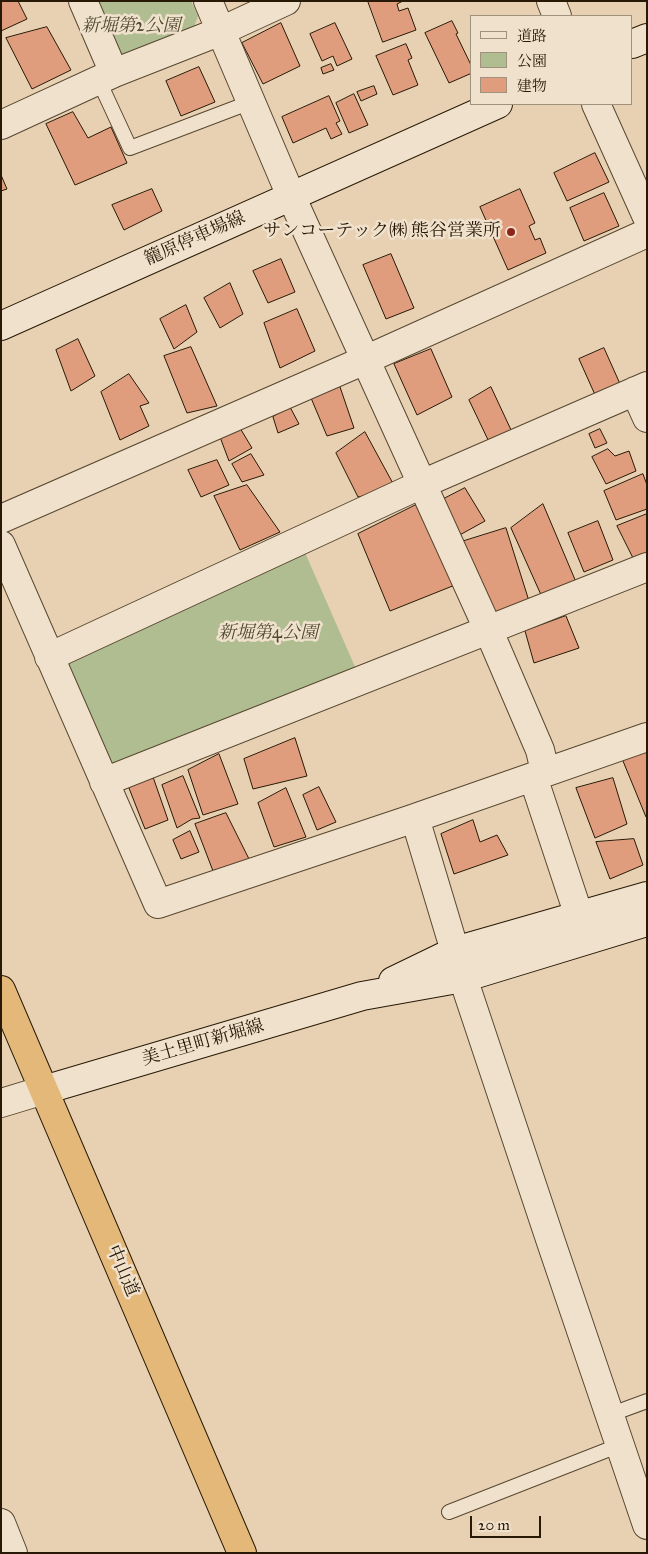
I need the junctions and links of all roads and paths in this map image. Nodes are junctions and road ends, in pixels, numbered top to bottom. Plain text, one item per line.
1 (83, 1) edge
2 (208, 1) edge
3 (286, 1) edge
4 (551, 1) edge
5 (557, 15) edge
6 (221, 31) junction
7 (647, 38) edge
8 (633, 44) edge
9 (106, 77) junction
10 (251, 102) junction
11 (496, 105) edge
12 (596, 105) edge
13 (1, 125) edge
14 (291, 196) junction
15 (647, 217) edge
16 (647, 233) edge
17 (1, 326) edge
18 (365, 360) junction
19 (641, 388) edge
20 (647, 418) edge
21 (422, 484) junction
22 (1, 519) edge
23 (1, 545) edge
24 (647, 567) edge
25 (488, 629) junction
26 (49, 656) junction
27 (647, 736) edge
28 (539, 774) junction
29 (104, 782) junction
30 (415, 818) junction
31 (647, 885) edge
32 (647, 896) edge
33 (647, 922) edge
34 (583, 928) junction
35 (455, 951) junction
36 (463, 978) junction
37 (1, 990) edge
38 (362, 996) junction
39 (44, 1090) junction
40 (1, 1103) edge
41 (647, 1401) edge
42 (609, 1415) junction
43 (620, 1445) junction
44 (449, 1512) dead end
45 (1, 1523) edge
46 (647, 1525) edge
47 (13, 1553) edge
48 (242, 1553) edge

1 - 9 street
2 - 6 street
3 - 6 street
4 - 5 street
6 - 9 street
6 - 10 street
7 - 8 street
9 - 10 lane
9 - 13 street
10 - 14 street
11 - 14 street, 籠原停車場線
12 - 15 street
14 - 17 street, 籠原停車場線
14 - 18 street
16 - 18 street
18 - 21 street
18 - 22 street
19 - 20 street
19 - 21 street
21 - 25 street
21 - 26 street
23 - 26 street
24 - 25 street
25 - 28 street
25 - 29 street
26 - 29 street
27 - 28 street
28 - 30 street
28 - 34 street
29 - 30 street
30 - 35 street
31 - 34 street
32 - 34 street, 美土里町新堀線
33 - 34 street, 美土里町新堀線
34 - 35 street, 美土里町新堀線
34 - 36 street, 美土里町新堀線
35 - 36 street
35 - 38 street, 美土里町新堀線
36 - 38 street, 美土里町新堀線
36 - 42 street
37 - 39 highway, 中山道
38 - 39 street, 美土里町新堀線
39 - 40 street, 美土里町新堀線
39 - 48 highway, 中山道
41 - 42 lane
42 - 43 street
43 - 44 lane
43 - 46 street
45 - 47 street

